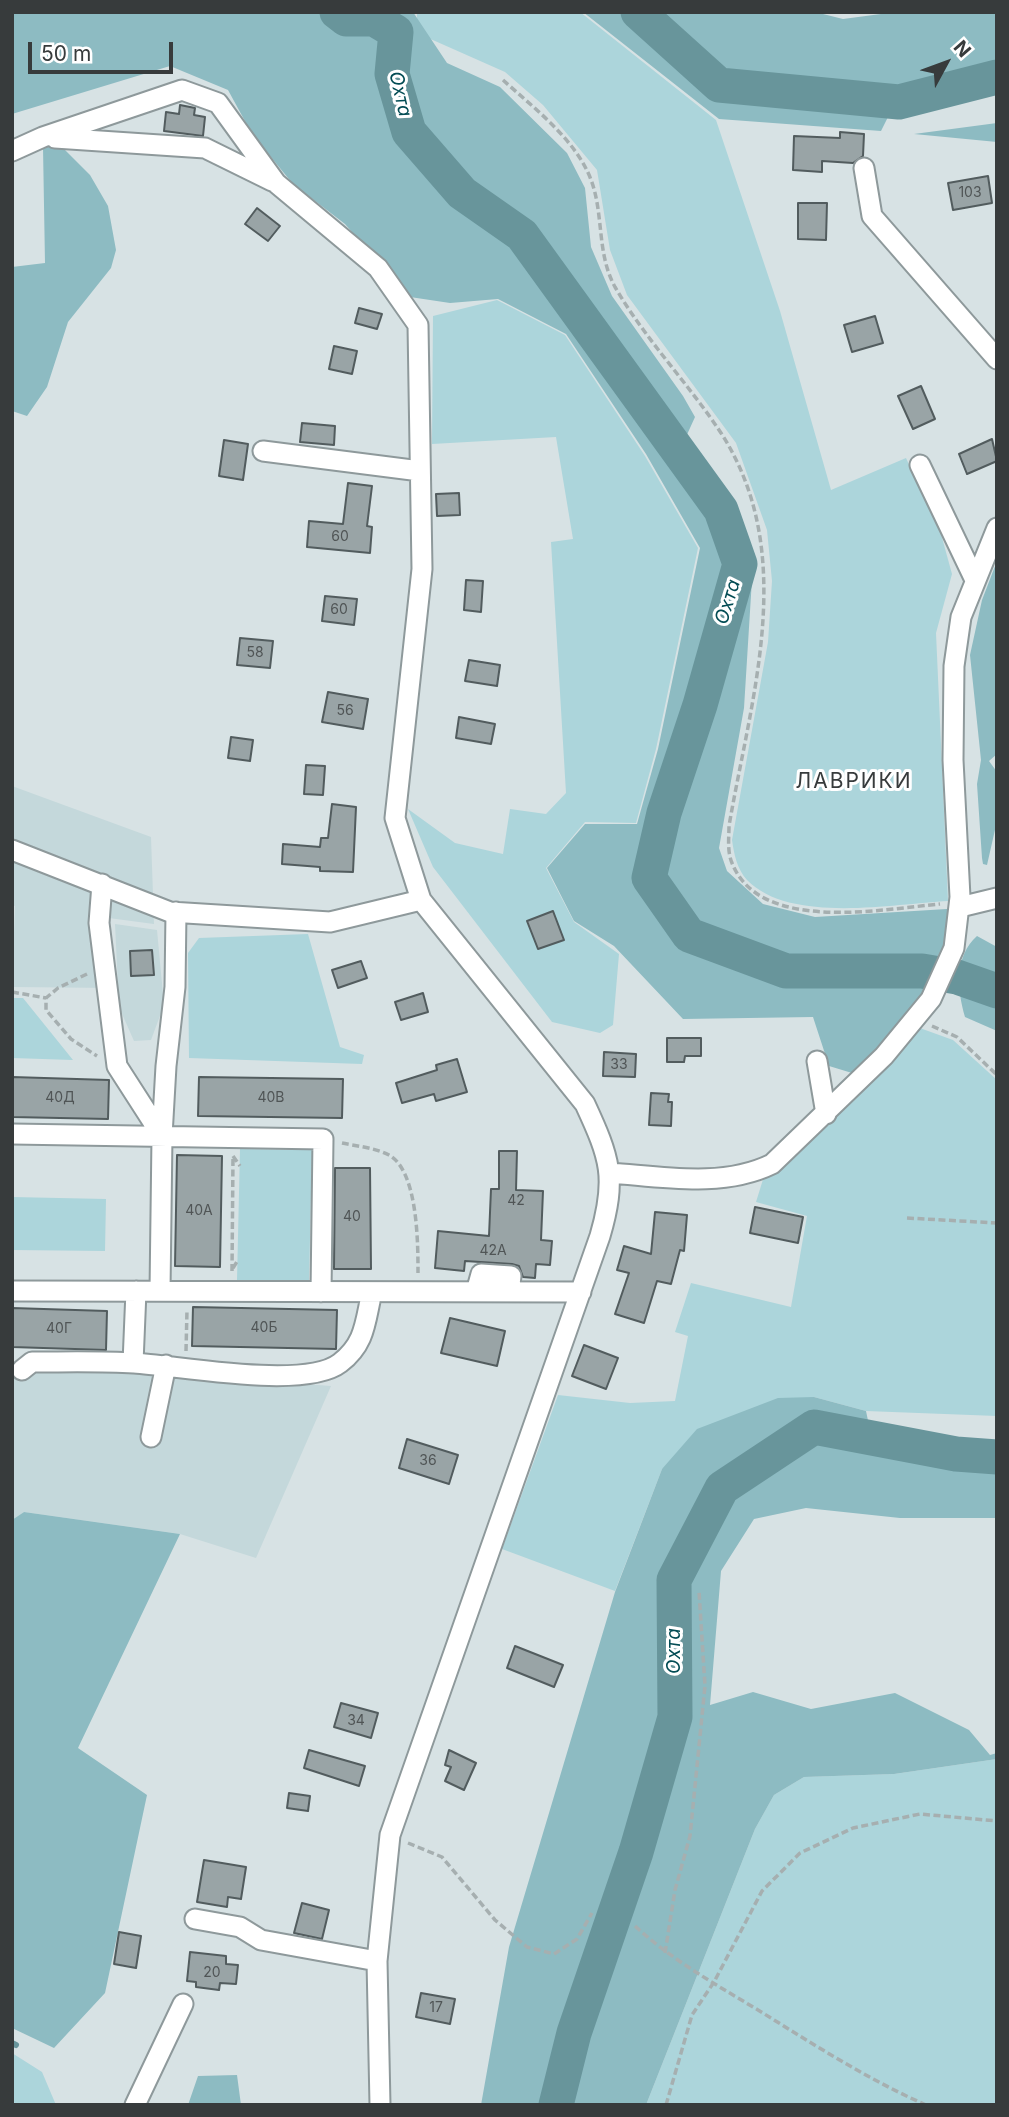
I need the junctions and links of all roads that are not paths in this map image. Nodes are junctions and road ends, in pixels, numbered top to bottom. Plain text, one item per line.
1 (43, 137) junction
2 (12, 151) edge
3 (864, 168) dead end
4 (276, 183) junction
5 (997, 359) edge
6 (263, 451) dead end
7 (920, 465) dead end
8 (420, 471) junction
9 (997, 528) edge
10 (975, 580) junction
11 (12, 850) edge
12 (102, 884) junction
13 (997, 898) edge
14 (421, 900) junction
15 (960, 905) junction
16 (173, 912) junction
17 (817, 1061) dead end
18 (826, 1114) junction
19 (12, 1134) edge
20 (162, 1136) junction
21 (611, 1173) junction
22 (12, 1291) edge
23 (135, 1291) junction
24 (160, 1291) junction
25 (321, 1292) junction
26 (372, 1292) junction
27 (581, 1292) junction
28 (133, 1363) junction
29 (175, 1366) junction
30 (22, 1370) dead end
31 (151, 1437) dead end
32 (195, 1919) dead end
33 (377, 1961) junction
34 (183, 2004) dead end
35 (135, 2105) edge
36 (380, 2105) edge

1 - 2 street
1 - 4 street
1 - 4 street
3 - 5 street
4 - 8 street
6 - 8 street
7 - 10 street
8 - 14 street
9 - 10 street
10 - 15 street
11 - 12 street
12 - 16 street
12 - 20 street
13 - 15 street
14 - 16 street
14 - 21 street
15 - 18 street
16 - 20 street
17 - 18 street
18 - 21 street
19 - 20 street
20 - 24 street
20 - 25 street
21 - 27 street
22 - 23 street
23 - 24 street
23 - 28 street
24 - 25 street
25 - 26 street
26 - 27 street
26 - 29 street
27 - 33 street
28 - 29 street
28 - 30 street
29 - 31 street
32 - 33 street
33 - 36 street
34 - 35 street

